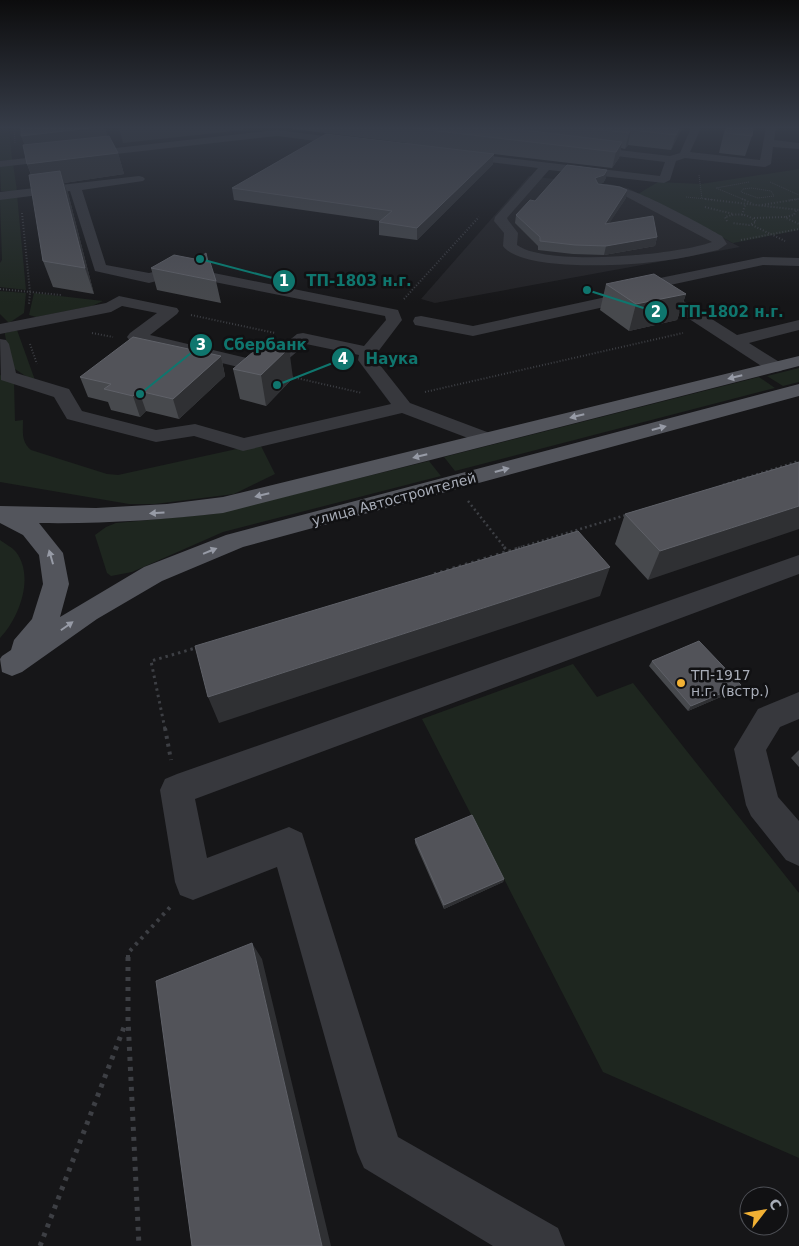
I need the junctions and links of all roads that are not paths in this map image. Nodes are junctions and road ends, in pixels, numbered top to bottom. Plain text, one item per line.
1 (82, 186) edge
2 (528, 186) edge
3 (591, 186) edge
4 (639, 186) edge
5 (75, 187) junction
6 (627, 192) junction
7 (0, 196) edge
8 (799, 262) edge
9 (150, 278) junction
10 (657, 291) junction
11 (119, 301) junction
12 (421, 321) dead end
13 (799, 325) edge
14 (0, 329) edge
15 (735, 341) junction
16 (0, 344) edge
17 (368, 352) junction
18 (799, 360) edge
19 (775, 367) junction
20 (799, 390) edge
21 (399, 403) junction
22 (488, 439) junction
23 (0, 514) edge
24 (799, 564) edge
25 (6, 669) edge
26 (799, 705) edge
27 (799, 848) edge
28 (540, 1246) edge

1 - 5 street
2 - 6 street
3 - 6 street
4 - 6 street
5 - 7 street
5 - 9 street
8 - 10 street
9 - 11 street
9 - 17 street
10 - 12 street
10 - 15 street
11 - 14 street
11 - 17 street
13 - 15 street
15 - 19 street
16 - 21 street
17 - 21 street
18 - 19 main road
19 -> 22 main road
25 -> 20 main road, улица Автостроителей
21 - 22 street
22 -> 23 main road
25 -> 23 main road
24 - 28 street
26 - 27 street

